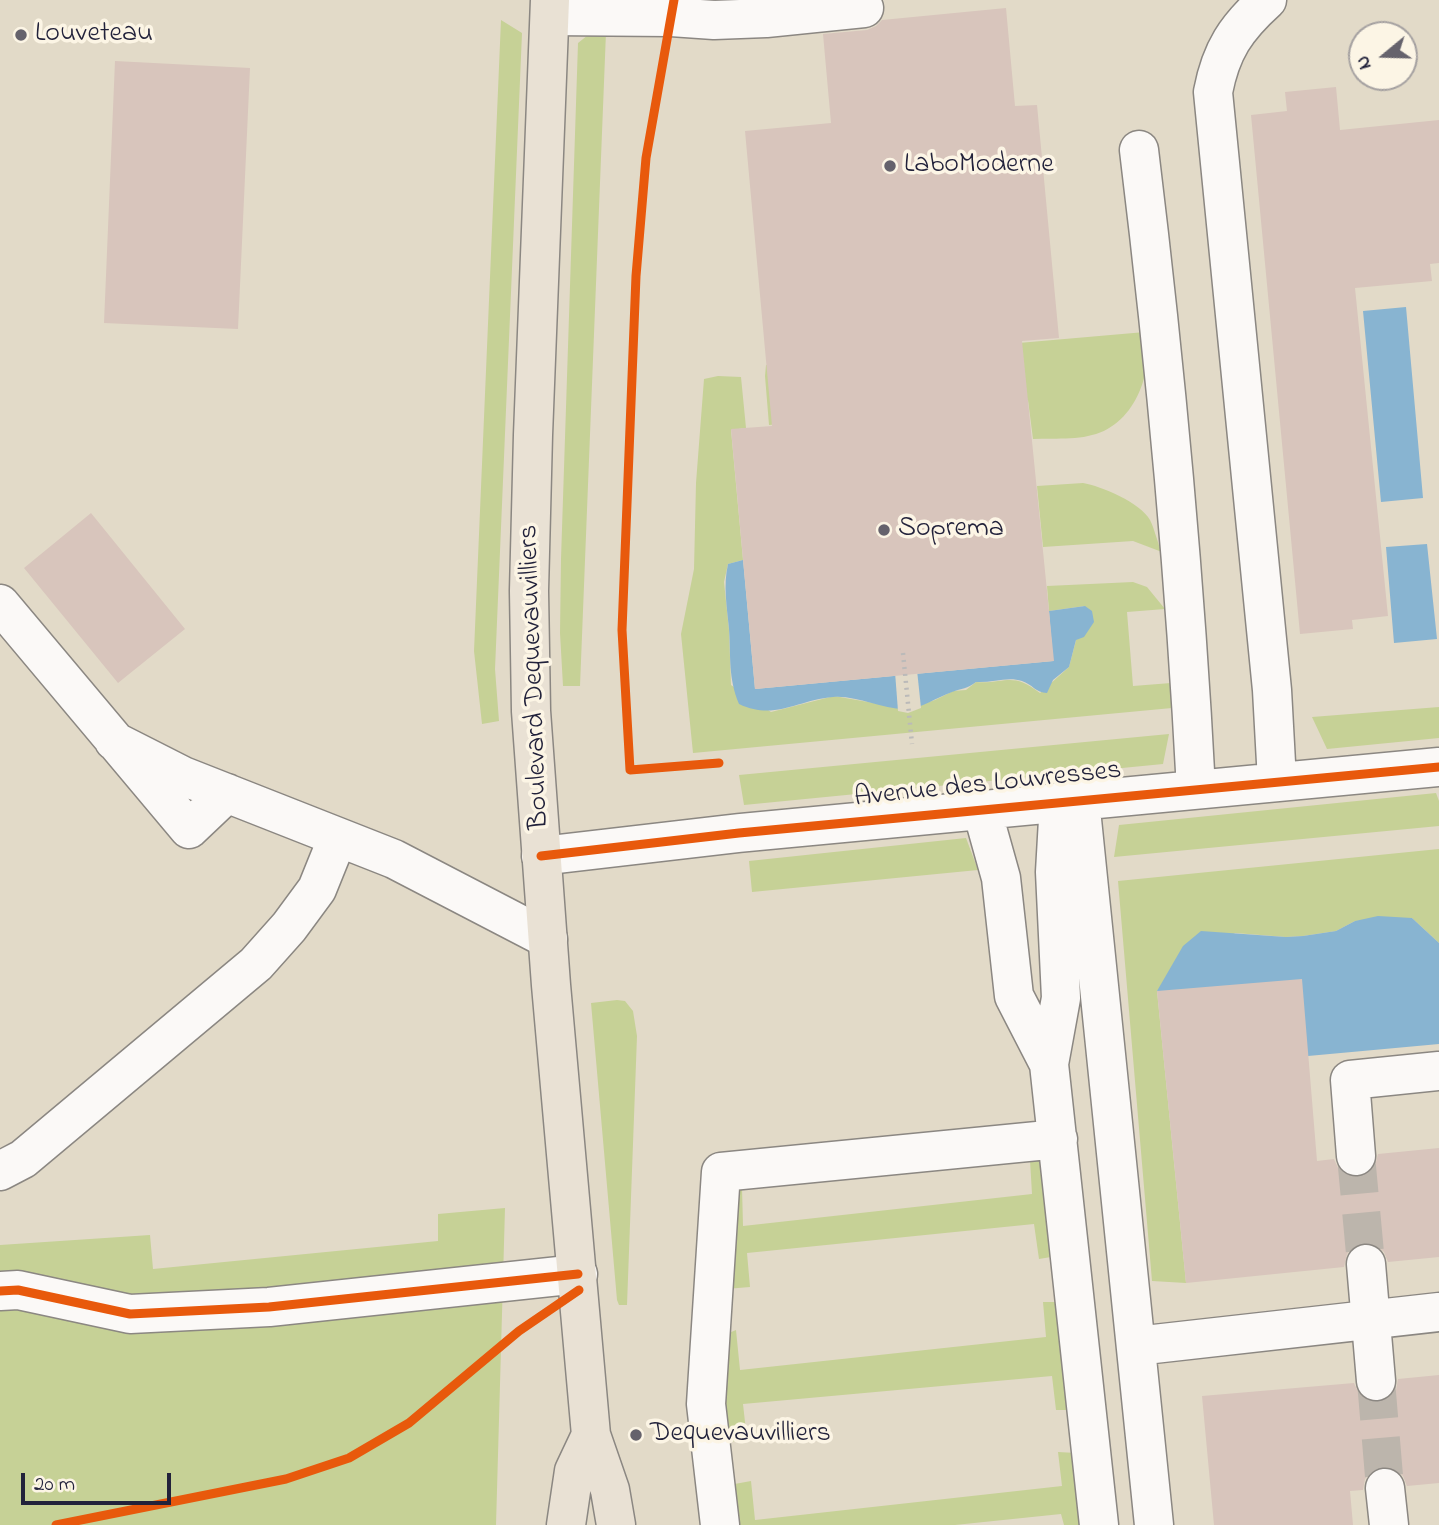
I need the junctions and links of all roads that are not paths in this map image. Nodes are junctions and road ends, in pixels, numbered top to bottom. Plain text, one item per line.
1 (1267, 0) edge
2 (550, 8) edge
3 (864, 8) dead end
4 (1139, 150) dead end
5 (0, 604) edge
6 (1439, 766) edge
7 (1277, 781) junction
8 (1196, 789) junction
9 (1069, 801) junction
10 (982, 810) junction
11 (338, 837) junction
12 (541, 856) junction
13 (548, 939) junction
14 (1049, 1064) junction
15 (1439, 1071) edge
16 (1058, 1139) junction
17 (1356, 1157) tunnel mouth
18 (0, 1171) edge
19 (1366, 1264) tunnel mouth
20 (578, 1274) junction
21 (0, 1291) edge
22 (1439, 1312) edge
23 (1371, 1320) junction
24 (1136, 1346) junction
25 (1376, 1381) tunnel mouth
26 (591, 1435) junction
27 (1385, 1488) tunnel mouth
28 (566, 1525) edge
29 (616, 1525) edge
30 (720, 1525) edge
31 (1100, 1525) edge
32 (1154, 1525) edge
33 (1389, 1525) edge

1 - 7 street
2 - 3 street
2 - 12 main road, Boulevard Dequevauvilliers
4 - 8 street
5 - 11 street
6 - 7 street, Avenue des Louvresses
7 - 8 street, Avenue des Louvresses
8 - 9 street, Avenue des Louvresses
9 - 10 street, Avenue des Louvresses
9 - 14 street
9 - 24 street
10 - 12 street, Avenue des Louvresses
10 - 14 street
11 - 13 street
11 - 18 street
12 - 13 main road, Boulevard Dequevauvilliers
13 - 20 main road, Boulevard Dequevauvilliers
14 - 16 street
15 - 17 street
16 - 30 street
16 - 31 street
19 - 23 street
20 - 21 street
20 - 26 main road, Boulevard Dequevauvilliers
22 - 23 street
23 - 24 street
23 - 25 street
24 - 32 street
26 - 28 main road
26 - 29 main road, Boulevard Dequevauvilliers
27 - 33 street

